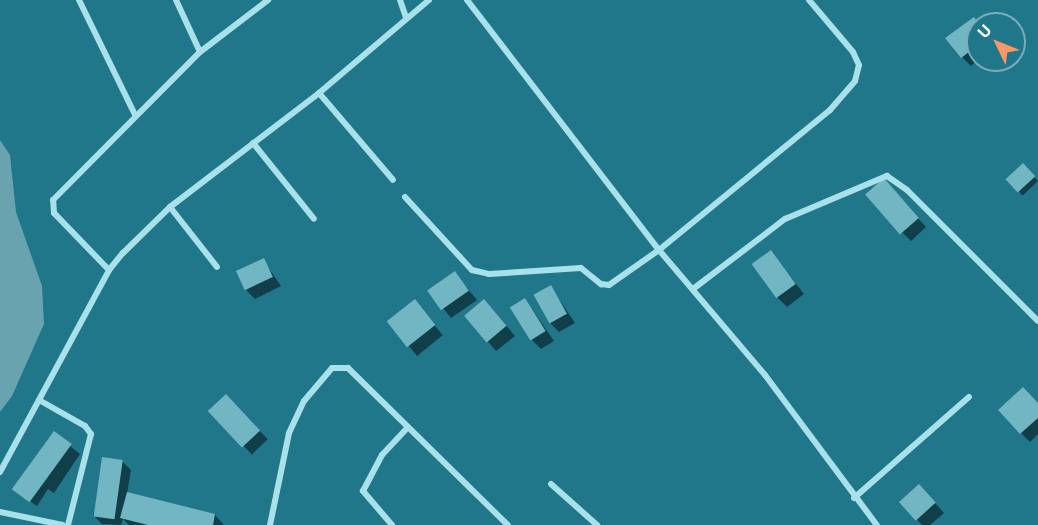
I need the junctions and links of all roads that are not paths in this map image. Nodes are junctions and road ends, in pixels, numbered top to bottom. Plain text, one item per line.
1 (79, 0) edge
2 (176, 0) edge
3 (268, 0) edge
4 (400, 0) edge
5 (429, 0) edge
6 (468, 0) edge
7 (809, 0) edge
8 (406, 17) junction
9 (200, 52) junction
10 (319, 93) junction
11 (135, 115) junction
12 (253, 143) junction
13 (393, 180) dead end
14 (405, 197) dead end
15 (170, 207) junction
16 (314, 219) dead end
17 (659, 250) junction
18 (217, 267) dead end
19 (109, 270) junction
20 (693, 289) junction
21 (1038, 321) edge
22 (969, 398) dead end
23 (39, 400) junction
24 (408, 427) junction
25 (0, 472) edge
26 (551, 484) dead end
27 (854, 498) junction
28 (0, 512) edge
29 (65, 525) edge
30 (270, 525) edge
31 (392, 525) edge
32 (508, 525) edge
33 (597, 525) edge
34 (877, 525) edge

1 - 11 street
2 - 9 street
3 - 9 street
4 - 8 street
5 - 8 street
6 - 17 street
7 - 17 street
8 - 10 street
9 - 11 street
10 - 12 street
10 - 13 street
11 - 19 street
12 - 15 street
12 - 16 street
14 - 17 street
15 - 18 street
15 - 19 street
17 - 20 street
19 - 23 street
20 - 21 street
20 - 27 street
22 - 27 street
23 - 25 street
23 - 29 street
24 - 30 street
24 - 31 street
24 - 32 street
26 - 33 street
27 - 34 street
28 - 29 street

